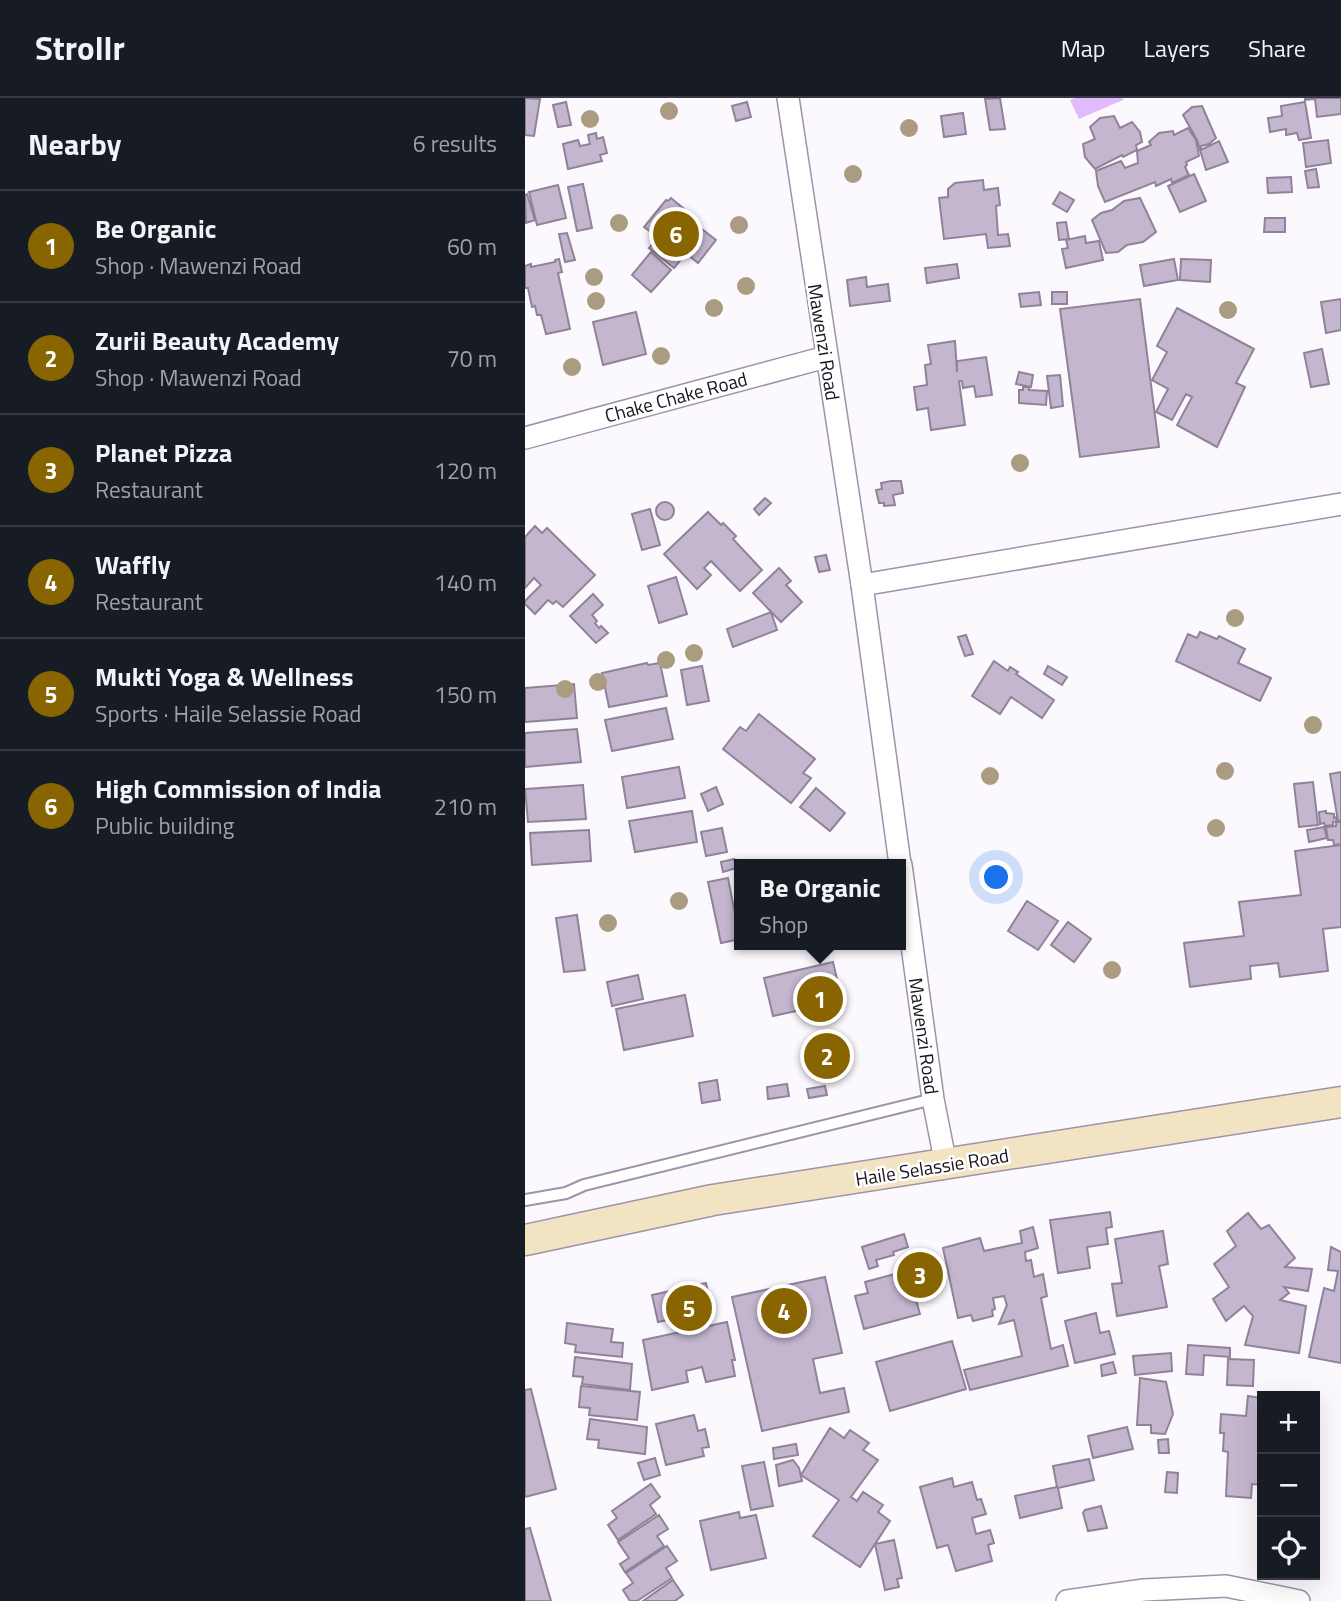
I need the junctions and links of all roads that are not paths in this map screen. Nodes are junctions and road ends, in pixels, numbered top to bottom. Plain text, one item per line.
1 (788, 98) edge
2 (826, 356) junction
3 (525, 438) edge
4 (1341, 504) edge
5 (862, 585) junction
6 (899, 859) edge
7 (906, 908) edge
8 (933, 1099) junction
9 (1341, 1102) edge
10 (946, 1165) junction
11 (525, 1200) edge
12 (525, 1240) edge
13 (1067, 1601) edge
14 (1299, 1601) edge

1 - 2 street, Mawenzi Road
2 - 3 street, Chake Chake Road
2 - 5 street, Mawenzi Road
4 - 5 street
5 - 6 street, Mawenzi Road
7 - 8 street, Mawenzi Road
8 - 10 street, Mawenzi Road
8 - 11 lane
9 - 10 street, Haile Selassie Road
10 - 12 street, Haile Selassie Road
13 - 14 street

